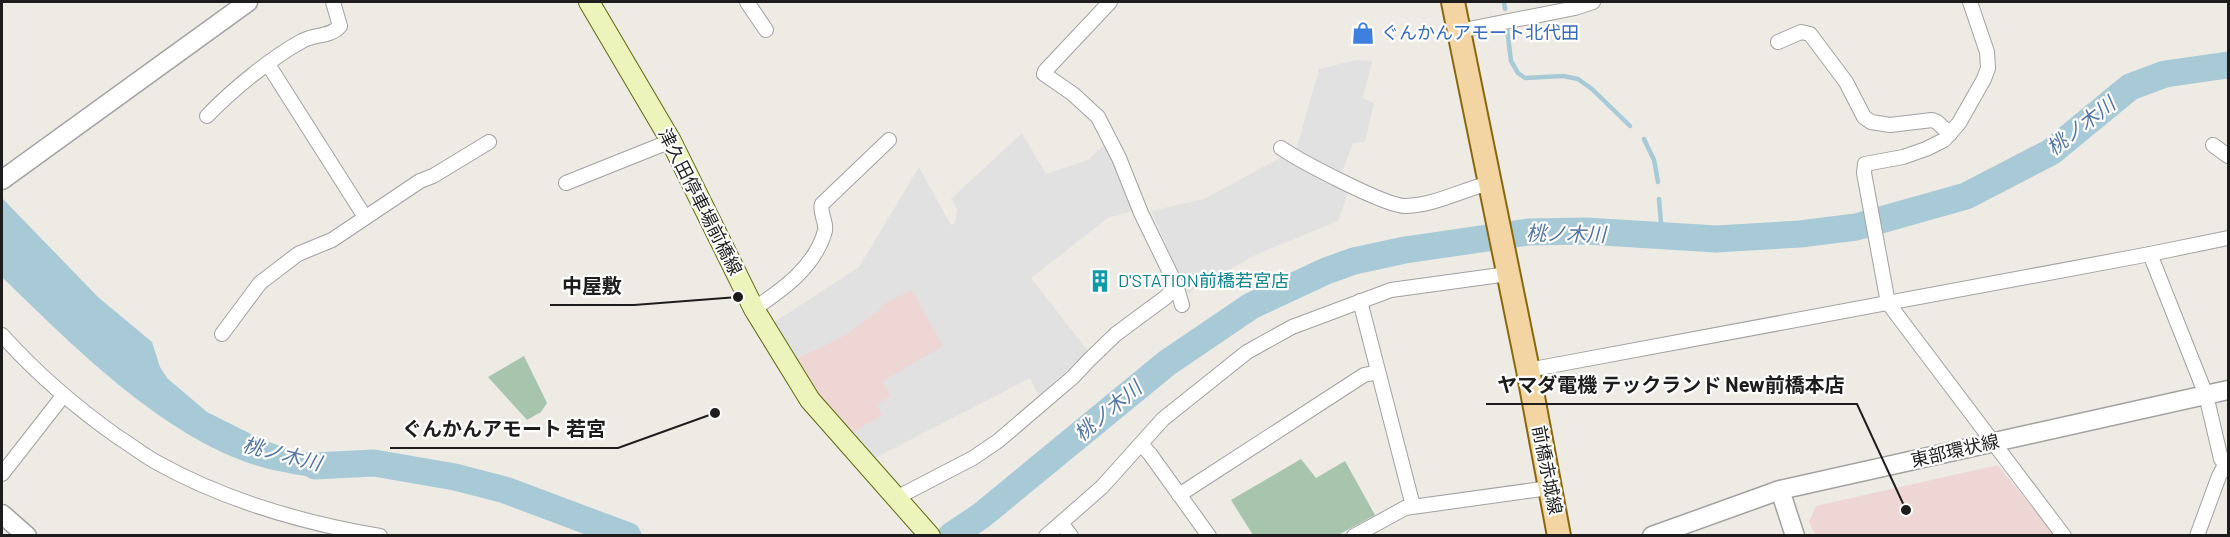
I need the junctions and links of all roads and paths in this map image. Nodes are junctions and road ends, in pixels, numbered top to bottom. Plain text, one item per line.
1 (248, 2) edge
2 (333, 2) edge
3 (589, 2) edge
4 (747, 2) edge
5 (1110, 2) edge
6 (1452, 2) edge
7 (1593, 2) edge
8 (1970, 2) edge
9 (766, 30) dead end
10 (1459, 31) junction
11 (1778, 42) dead end
12 (266, 64) junction
13 (207, 116) dead end
14 (1950, 134) junction
15 (889, 140) dead end
16 (671, 141) junction
17 (489, 142) dead end
18 (2213, 144) dead end
19 (1281, 148) dead end
20 (2229, 156) edge
21 (2, 180) edge
22 (566, 183) dead end
23 (1492, 192) junction
24 (365, 217) junction
25 (2229, 238) edge
26 (2150, 254) junction
27 (1507, 269) junction
28 (1176, 285) junction
29 (1360, 301) junction
30 (1888, 303) junction
31 (1182, 305) dead end
32 (754, 309) junction
33 (222, 334) dead end
34 (2, 335) edge
35 (1528, 370) junction
36 (1378, 372) junction
37 (2229, 390) edge
38 (2206, 395) junction
39 (63, 396) junction
40 (1994, 442) junction
41 (1141, 444) junction
42 (2227, 466) edge
43 (2, 474) edge
44 (1550, 488) junction
45 (1780, 490) junction
46 (1179, 495) junction
47 (901, 504) junction
48 (1413, 506) junction
49 (2, 514) edge
50 (1061, 524) junction
51 (333, 532) edge
52 (27, 536) edge
53 (380, 536) edge
54 (930, 536) edge
55 (1046, 536) edge
56 (1071, 536) edge
57 (1209, 536) edge
58 (1354, 536) edge
59 (1559, 536) edge
60 (1652, 536) edge
61 (1795, 536) edge
62 (2064, 536) edge
63 (2197, 536) edge

1 - 21 street
2 - 12 street
3 - 16 main road, 津久田停車場前橋線
4 - 9 street
5 - 28 street
6 - 10 main road
7 - 10 street
8 - 14 street
10 - 23 main road
11 - 14 street
12 - 13 street
12 - 24 street
14 - 30 street
15 - 32 street
16 - 22 street
16 - 32 main road, 津久田停車場前橋線
17 - 24 street
18 - 20 street
19 - 23 street
23 - 27 main road, 前橋赤城線
24 - 33 street
25 - 26 street
26 - 30 street
26 - 38 street
27 - 29 street
27 - 35 main road, 前橋赤城線
28 - 31 street
28 - 47 street
29 - 36 street
29 - 41 street
30 - 35 street
30 - 40 street
32 - 47 main road, 津久田停車場前橋線
34 - 39 street
35 - 44 main road, 前橋赤城線
36 - 46 street
36 - 48 street
37 - 38 street, 東部環状線
38 - 40 street, 東部環状線
38 - 42 street
39 - 43 street
39 - 51 street
40 - 45 street, 東部環状線
40 - 62 street
41 - 46 street
41 - 50 street
42 - 63 street
44 - 48 street
44 - 59 main road, 前橋赤城線
45 - 60 street, 東部環状線
45 - 61 street
46 - 57 street
47 - 54 main road, 津久田停車場前橋線
48 - 58 street
49 - 52 street
50 - 55 street
50 - 56 street
51 - 53 street

